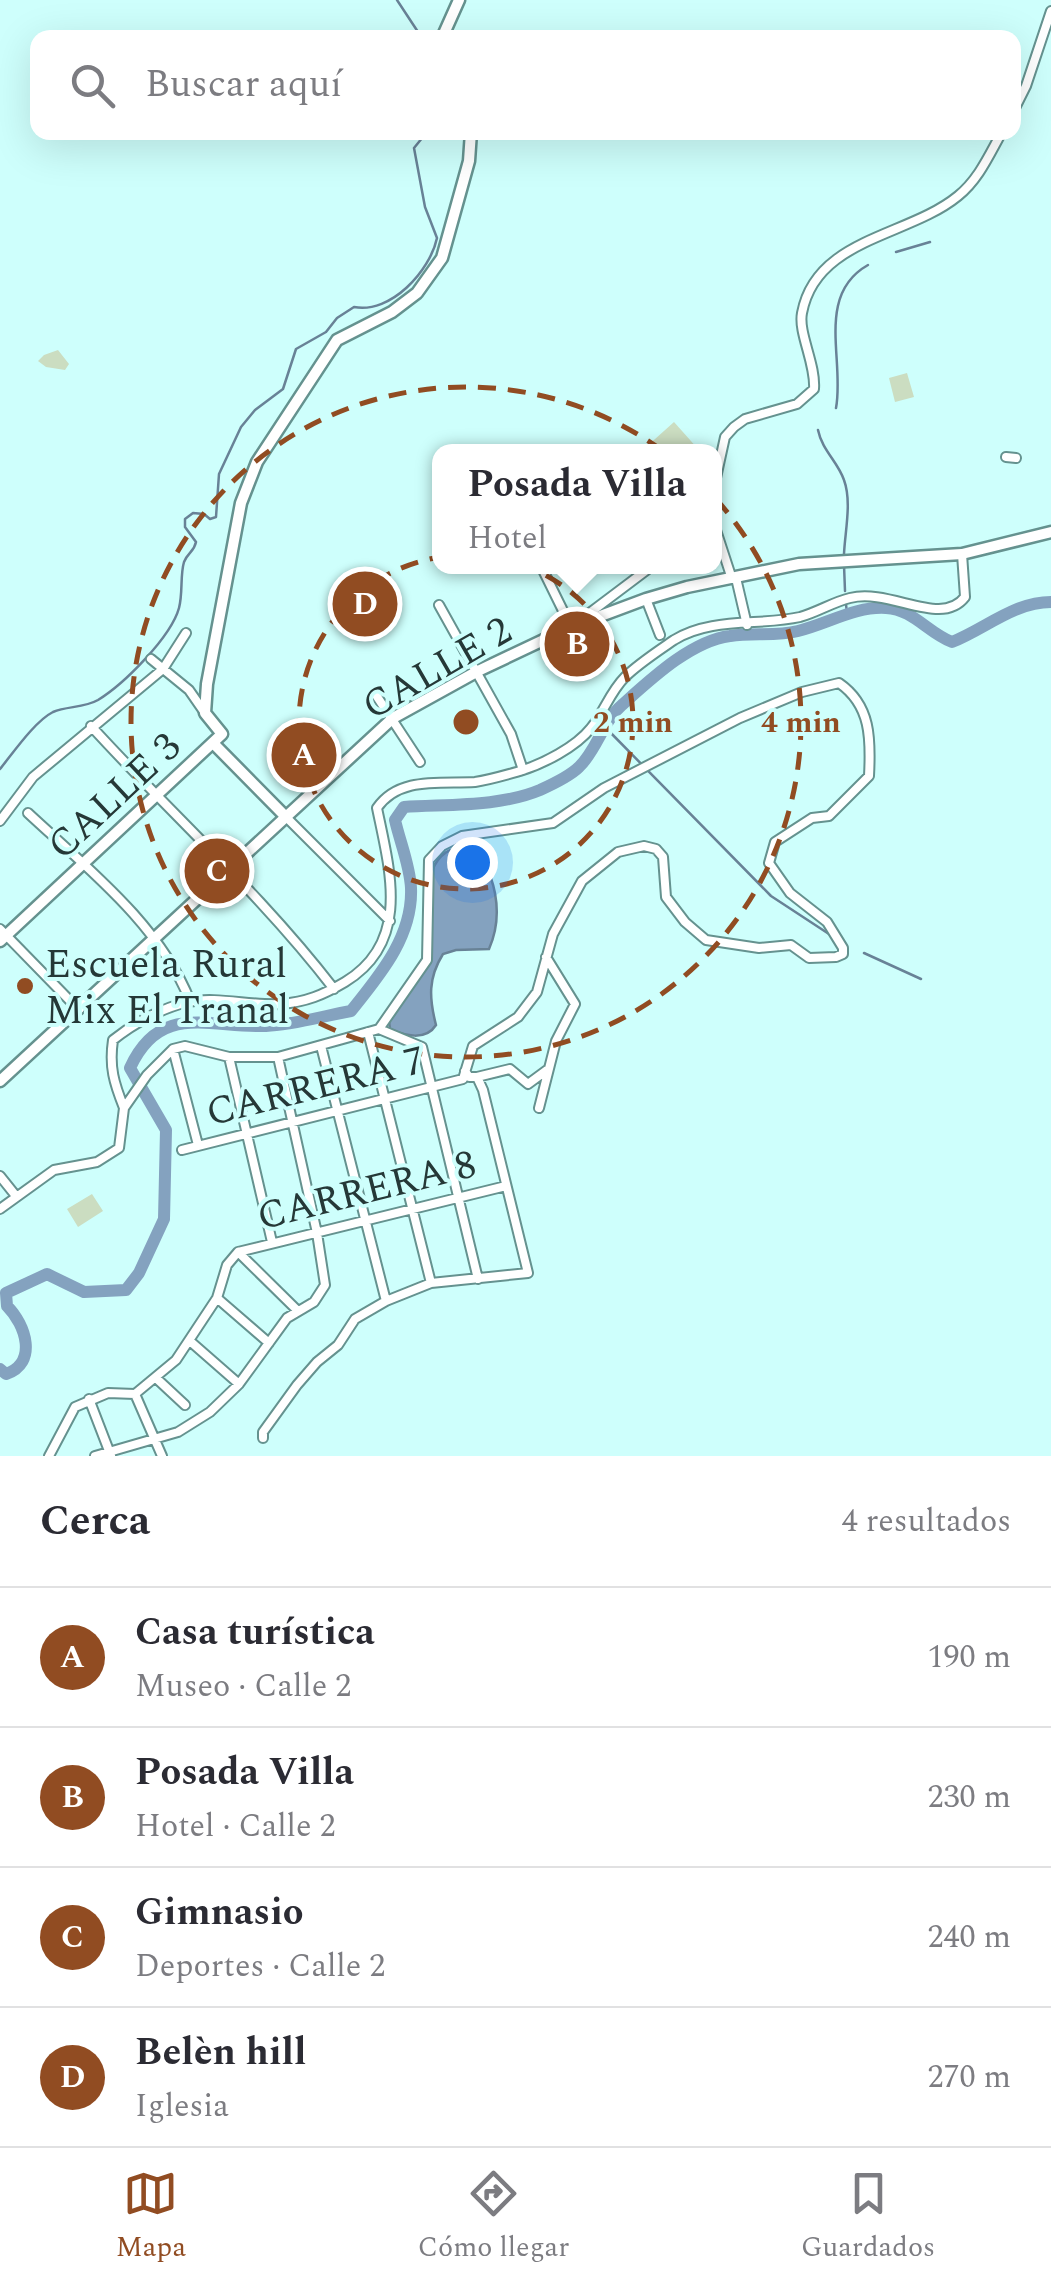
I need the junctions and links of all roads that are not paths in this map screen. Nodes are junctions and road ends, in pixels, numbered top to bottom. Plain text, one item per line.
1 (460, 0) edge
2 (1051, 11) edge
3 (446, 30) edge
4 (1021, 96) edge
5 (470, 140) edge
6 (998, 140) edge
7 (722, 454) edge
8 (1051, 532) edge
9 (722, 546) edge
10 (962, 554) junction
11 (545, 574) edge
12 (641, 574) edge
13 (734, 578) junction
14 (646, 599) junction
15 (439, 604) dead end
16 (747, 625) junction
17 (571, 627) junction
18 (186, 633) dead end
19 (660, 635) dead end
20 (152, 659) dead end
21 (163, 669) junction
22 (478, 671) junction
23 (207, 684) junction
24 (189, 690) junction
25 (374, 692) dead end
26 (205, 713) junction
27 (393, 718) junction
28 (91, 726) junction
29 (213, 743) junction
30 (420, 762) dead end
31 (523, 770) junction
32 (156, 797) junction
33 (28, 813) dead end
34 (285, 816) junction
35 (0, 821) edge
36 (82, 864) junction
37 (227, 870) junction
38 (390, 921) junction
39 (2, 935) edge
40 (156, 940) junction
41 (546, 957) junction
42 (334, 988) junction
43 (190, 1001) junction
44 (79, 1010) junction
45 (379, 1029) junction
46 (368, 1032) junction
47 (321, 1046) junction
48 (173, 1049) junction
49 (229, 1057) junction
50 (278, 1058) junction
51 (549, 1069) junction
52 (464, 1075) junction
53 (477, 1077) junction
54 (0, 1081) edge
55 (433, 1087) junction
56 (385, 1099) junction
57 (124, 1108) junction
58 (539, 1108) dead end
59 (337, 1111) junction
60 (292, 1121) junction
61 (246, 1134) junction
62 (198, 1146) junction
63 (182, 1150) dead end
64 (0, 1176) edge
65 (506, 1186) junction
66 (16, 1196) junction
67 (459, 1198) junction
68 (0, 1208) edge
69 (413, 1211) junction
70 (365, 1222) junction
71 (318, 1233) junction
72 (272, 1242) junction
73 (238, 1252) junction
74 (478, 1279) junction
75 (430, 1283) junction
76 (216, 1298) junction
77 (386, 1300) junction
78 (298, 1311) junction
79 (191, 1342) junction
80 (269, 1343) junction
81 (156, 1378) junction
82 (239, 1384) junction
83 (135, 1394) junction
84 (89, 1399) junction
85 (185, 1405) dead end
86 (154, 1438) junction
87 (263, 1438) dead end
88 (109, 1453) edge
89 (48, 1456) edge
90 (95, 1456) edge
91 (162, 1456) edge

1 - 3 main road
2 - 4 street
5 - 23 main road
6 - 7 street
8 - 10 main road, CALLE 2
9 - 13 street
10 - 13 main road, CALLE 2
10 - 16 street
11 - 17 street
12 - 17 street
13 - 14 main road, CALLE 2
13 - 16 street
14 - 17 main road, CALLE 2
14 - 19 street
15 - 22 street
16 - 31 street
17 - 22 main road, CALLE 2
18 - 21 street
20 - 21 street
21 - 24 street
21 - 28 street
22 - 27 main road, CALLE 2
22 - 31 street
23 - 24 street
23 - 26 main road
24 - 26 street
25 - 27 street
26 - 29 main road, CALLE 3
27 - 30 street
27 - 34 main road, CALLE 2
28 - 32 street
28 - 35 street
29 - 32 main road, CALLE 3
29 - 34 main road
31 - 38 street
32 - 36 main road, CALLE 3
32 - 37 street
33 - 36 street
34 - 37 main road, CALLE 2
34 - 38 street
36 - 39 main road, CALLE 3
36 - 40 street
37 - 40 main road, CALLE 2
37 - 42 street
38 - 42 street
39 - 44 street
40 - 43 street
40 - 44 main road, CALLE 2
41 - 45 street
41 - 51 street
41 - 52 street
42 - 43 street
43 - 57 street
44 - 54 main road, CALLE 2
45 - 46 street
45 - 55 street
46 - 47 street
46 - 56 street
47 - 50 street
47 - 59 street
48 - 49 street
48 - 57 street
48 - 62 street
49 - 50 street
49 - 61 street
50 - 60 street
51 - 53 street
51 - 58 street
52 - 53 street
52 - 55 street, CARRERA 7
53 - 65 street
55 - 56 street, CARRERA 7
55 - 67 street
56 - 59 street, CARRERA 7
56 - 69 street
57 - 66 street
59 - 60 street, CARRERA 7
59 - 70 street
60 - 61 street, CARRERA 7
60 - 71 street
61 - 62 street, CARRERA 7
61 - 72 street
62 - 63 street, CARRERA 7
64 - 66 street
65 - 67 street, CARRERA 8
65 - 74 street
66 - 68 street
67 - 69 street, CARRERA 8
67 - 74 street
69 - 70 street, CARRERA 8
69 - 75 street
70 - 71 street, CARRERA 8
70 - 77 street
71 - 72 street, CARRERA 8
71 - 78 street
72 - 73 street, CARRERA 8
73 - 76 street, CARRERA 8
73 - 78 street
74 - 75 street
75 - 77 street
76 - 79 street, CARRERA 8
76 - 80 street
77 - 87 street
78 - 80 street
79 - 81 street, CARRERA 8
79 - 82 street
80 - 82 street
81 - 83 street, CARRERA 8
81 - 85 street
82 - 86 street
83 - 84 street
83 - 86 street
84 - 88 street
84 - 89 street
86 - 88 street
86 - 91 street
88 - 90 street

